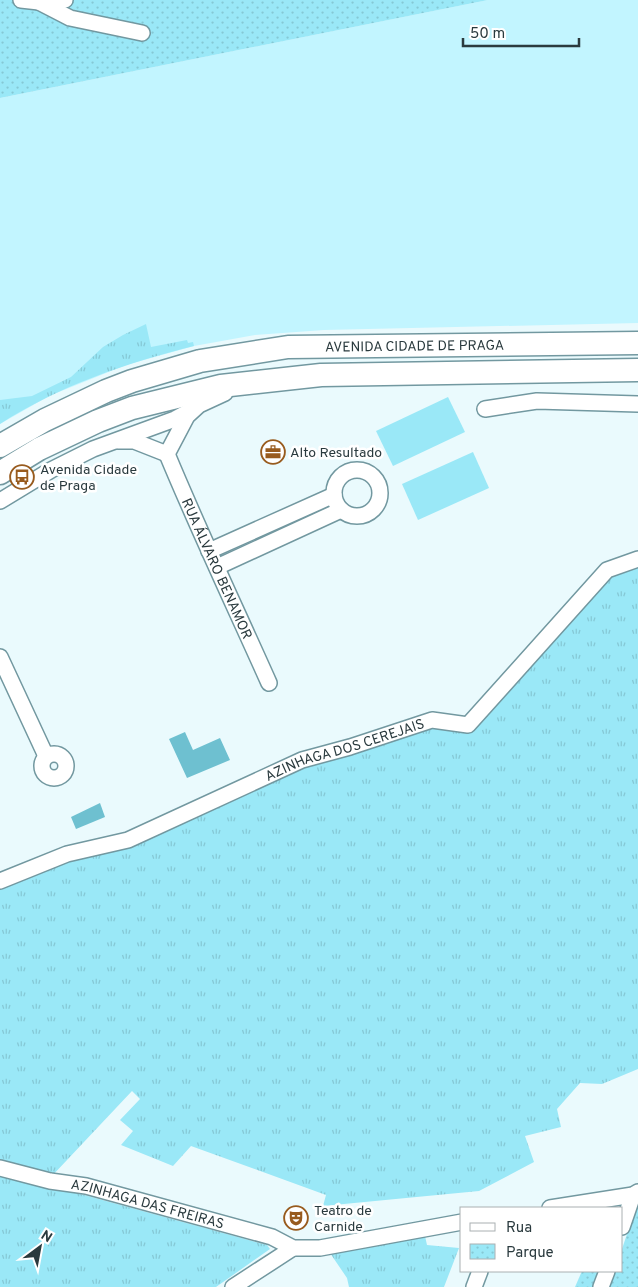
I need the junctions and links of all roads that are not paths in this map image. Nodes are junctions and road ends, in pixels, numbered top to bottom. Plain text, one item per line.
1 (21, 0) edge
2 (65, 0) edge
3 (39, 2) junction
4 (142, 33) dead end
5 (638, 343) edge
6 (638, 370) edge
7 (246, 383) junction
8 (638, 404) edge
9 (485, 409) dead end
10 (192, 410) junction
11 (114, 441) junction
12 (0, 446) edge
13 (167, 454) junction
14 (0, 473) edge
15 (334, 495) junction
16 (0, 501) edge
17 (341, 510) junction
18 (209, 550) junction
19 (638, 559) edge
20 (217, 567) junction
21 (0, 657) edge
22 (269, 683) dead end
23 (46, 756) dead end
24 (0, 881) edge
25 (0, 1168) edge
26 (635, 1193) edge
27 (556, 1207) edge
28 (460, 1222) edge
29 (623, 1224) edge
30 (293, 1248) junction
31 (480, 1272) edge
32 (607, 1272) edge
33 (233, 1287) edge
34 (474, 1287) edge
35 (601, 1287) edge

1 - 3 street
2 - 3 street
3 - 4 street
5 - 12 main road, AVENIDA CIDADE DE PRAGA
6 - 7 main road, AVENIDA CIDADE DE PRAGA
7 - 10 street
7 - 14 main road, AVENIDA CIDADE DE PRAGA
8 - 9 street
10 - 11 street
10 - 13 street
11 - 13 street
11 - 16 street
13 - 18 street, RUA ÁLVARO BENAMOR
15 - 17 street
15 - 17 street
15 - 18 street
17 - 20 street
18 - 20 street, RUA ÁLVARO BENAMOR
19 - 24 street, AZINHAGA DOS CEREJAIS
20 - 22 street, RUA ÁLVARO BENAMOR
21 - 23 street
25 - 30 street, AZINHAGA DAS FREIRAS
26 - 27 street
26 - 29 street
28 - 30 street
30 - 33 street
31 - 34 street
32 - 35 street

